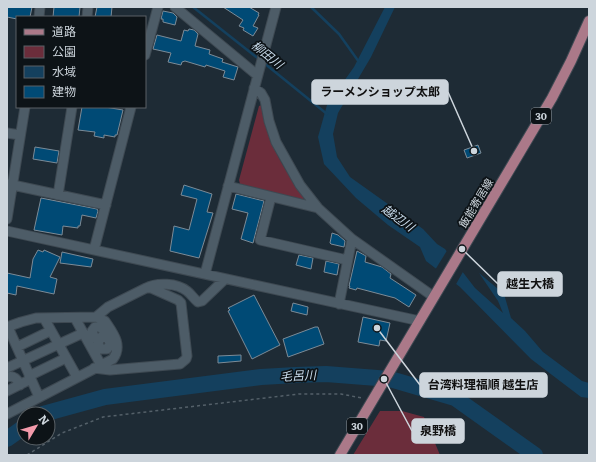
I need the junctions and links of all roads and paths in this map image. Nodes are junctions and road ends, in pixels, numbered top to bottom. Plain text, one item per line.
1 (158, 7) edge
2 (175, 7) edge
3 (276, 7) edge
4 (589, 22) edge
5 (146, 51) edge
6 (258, 73) junction
7 (254, 88) junction
8 (25, 108) edge
9 (72, 108) edge
10 (129, 108) edge
11 (7, 132) edge
12 (20, 135) junction
13 (10, 185) edge
14 (228, 186) junction
15 (58, 195) junction
16 (271, 196) junction
17 (106, 205) junction
18 (318, 208) junction
19 (7, 219) edge
20 (7, 231) edge
21 (352, 239) junction
22 (94, 250) junction
23 (347, 260) junction
24 (205, 274) junction
25 (225, 279) junction
26 (146, 288) junction
27 (436, 293) junction
28 (339, 304) junction
29 (92, 317) junction
30 (44, 318) junction
31 (75, 318) junction
32 (420, 321) junction
33 (7, 327) edge
34 (50, 331) junction
35 (83, 333) junction
36 (58, 344) junction
37 (17, 347) junction
38 (66, 358) junction
39 (112, 358) junction
40 (22, 361) junction
41 (98, 366) junction
42 (7, 368) edge
43 (7, 377) edge
44 (77, 377) junction
45 (30, 378) junction
46 (20, 385) junction
47 (7, 391) edge
48 (39, 397) junction
49 (364, 398) dead end
50 (7, 414) edge
51 (27, 455) edge
52 (340, 455) edge

1 - 5 street
2 - 6 street
3 - 6 street
4 - 27 main road, 飯能寄居線 / 30
6 - 7 street
7 - 14 street
7 - 18 street
8 - 12 street
9 - 15 street
10 - 17 street
11 - 12 street
12 - 13 street
13 - 15 street
13 - 19 street
14 - 16 street
14 - 24 street
15 - 17 street
16 - 18 street
16 - 23 street
17 - 22 street
18 - 21 street
20 - 22 street
21 - 23 street
21 - 27 street
22 - 24 street
23 - 28 street
24 - 25 street
25 - 26 street
25 - 28 street
26 - 29 street
26 - 41 street
27 - 32 main road, 飯能寄居線 / 30
28 - 32 street
29 - 31 street
29 - 39 street
29 - 39 street
30 - 31 street
30 - 33 street
30 - 34 street
31 - 35 street
32 - 52 main road, 飯能寄居線 / 30
33 - 37 street
34 - 36 street
34 - 37 street
35 - 36 street
35 - 41 street
36 - 38 street
36 - 40 street
37 - 40 street
38 - 44 street
38 - 45 street
39 - 41 street
40 - 42 street
40 - 45 street
41 - 44 street
43 - 46 street
44 - 48 street
45 - 46 street
45 - 48 street
46 - 47 street
48 - 50 street
49 - 51 path

